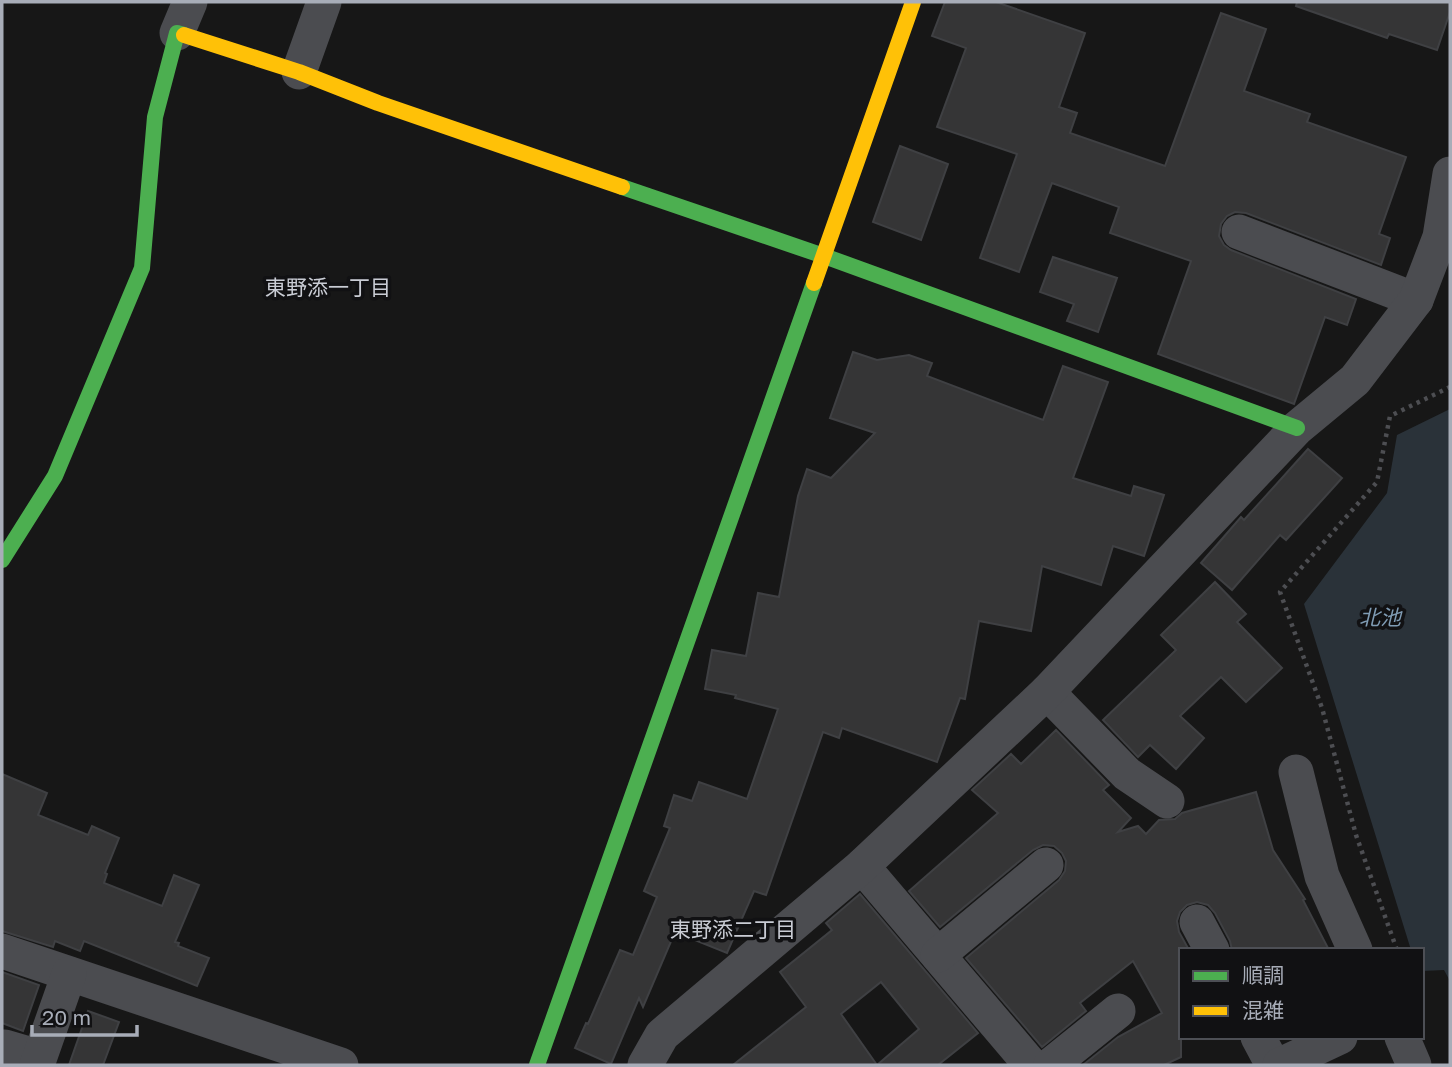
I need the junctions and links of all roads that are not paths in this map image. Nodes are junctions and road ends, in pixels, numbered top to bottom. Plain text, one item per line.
1 (324, 2) edge
2 (913, 2) edge
3 (183, 17) edge
4 (299, 72) junction
5 (1450, 174) edge
6 (1238, 232) dead end
7 (824, 256) junction
8 (1416, 300) junction
9 (1297, 428) junction
10 (2, 560) edge
11 (1047, 692) junction
12 (1296, 772) dead end
13 (1167, 801) dead end
14 (1046, 865) dead end
15 (862, 866) junction
16 (1354, 948) edge
17 (2, 951) edge
18 (937, 955) junction
19 (69, 974) junction
20 (1118, 1011) dead end
21 (1259, 1039) edge
22 (1336, 1039) edge
23 (1403, 1039) edge
24 (5, 1047) dead end
25 (38, 1061) edge
26 (341, 1065) edge
27 (537, 1065) edge
28 (645, 1065) edge
29 (1031, 1065) edge
30 (1051, 1065) edge
31 (1273, 1065) edge
32 (1280, 1065) edge
33 (1414, 1065) edge

1 - 4 street
2 - 7 street
3 - 4 street
3 - 10 street
4 - 7 street
5 - 8 street
6 - 8 street
7 - 9 street
7 - 27 street
8 - 9 street
9 - 11 street
11 - 13 street
11 - 15 street
12 - 16 street
14 - 18 street
15 - 18 street
15 - 28 street
17 - 19 street
18 - 29 street
19 - 25 street
19 - 26 street
20 - 30 street
21 - 31 street
22 - 32 street
23 - 33 street
24 - 25 street

